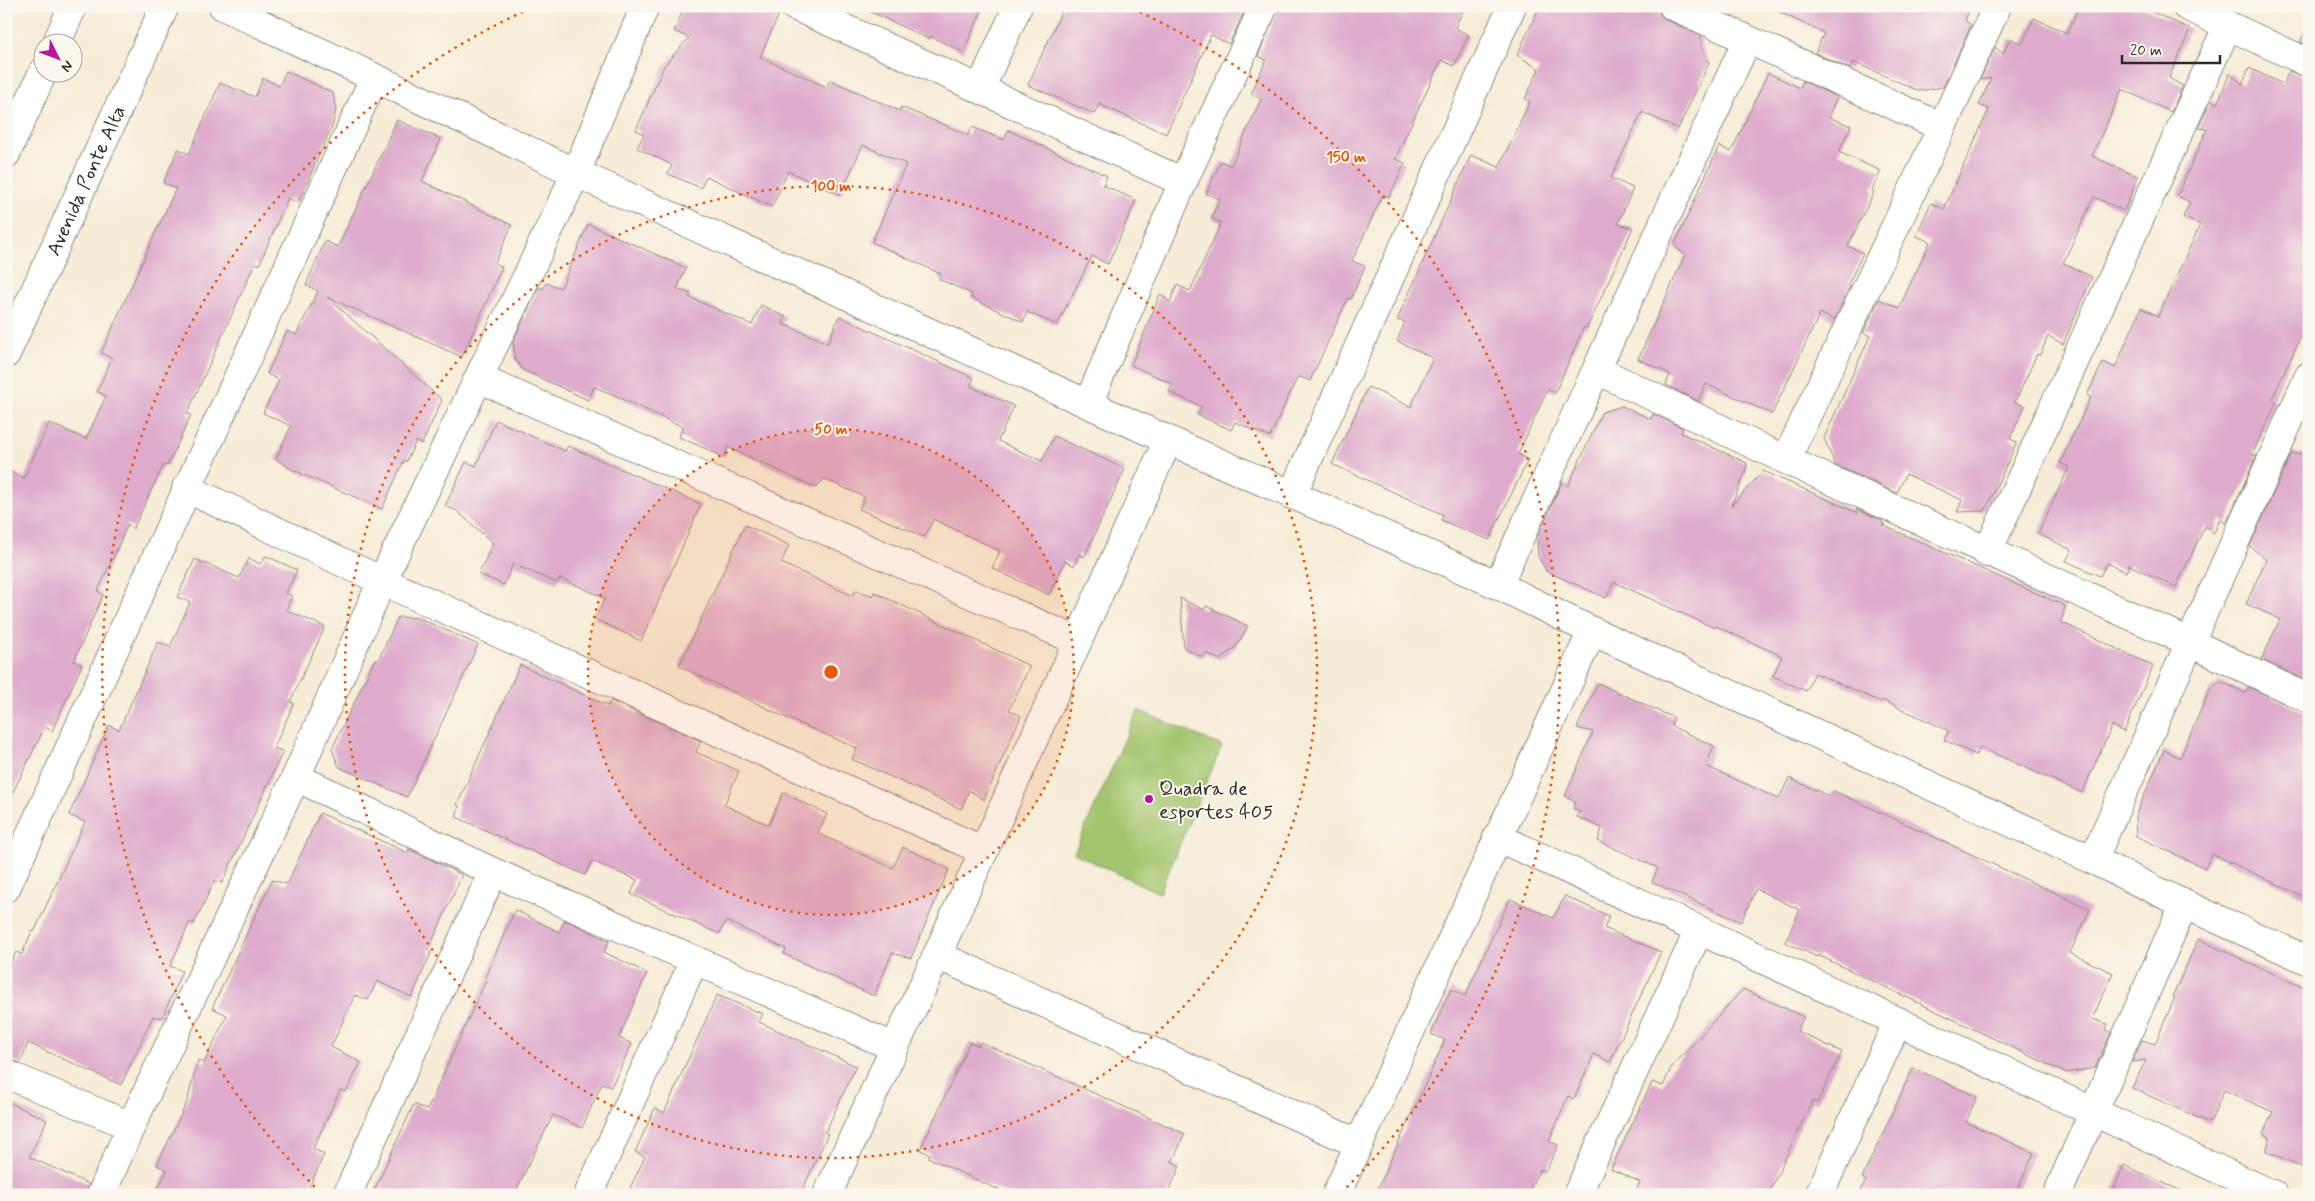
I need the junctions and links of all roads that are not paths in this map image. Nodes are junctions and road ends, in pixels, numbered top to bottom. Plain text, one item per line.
1 (73, 6) edge
2 (164, 6) edge
3 (223, 6) edge
4 (645, 6) edge
5 (794, 6) edge
6 (1018, 6) edge
7 (1264, 6) edge
8 (1512, 6) edge
9 (1673, 6) edge
10 (1997, 6) edge
11 (2186, 6) edge
12 (2228, 25) junction
13 (61, 32) edge
14 (1747, 40) junction
15 (2309, 63) edge
16 (374, 78) junction
17 (38, 82) edge
18 (980, 89) junction
19 (1942, 127) junction
20 (6, 154) edge
21 (576, 173) junction
22 (1184, 182) junction
23 (6, 354) edge
24 (1597, 370) junction
25 (2309, 376) edge
26 (480, 379) junction
27 (1088, 404) junction
28 (1168, 440) junction
29 (1786, 460) junction
30 (186, 488) junction
31 (1292, 495) junction
32 (1988, 553) junction
33 (382, 581) junction
34 (1498, 585) junction
35 (1592, 631) junction
36 (1078, 641) junction
37 (2189, 642) junction
38 (2309, 698) edge
39 (296, 777) junction
40 (1498, 837) junction
41 (984, 851) junction
42 (2093, 860) junction
43 (493, 872) junction
44 (6, 888) edge
45 (2184, 904) junction
46 (1699, 930) junction
47 (938, 955) junction
48 (694, 960) junction
49 (2309, 961) edge
50 (1898, 1021) junction
51 (894, 1047) junction
52 (6, 1074) edge
53 (2092, 1112) junction
54 (131, 1126) junction
55 (1359, 1144) junction
56 (101, 1195) edge
57 (347, 1195) edge
58 (588, 1195) edge
59 (827, 1195) edge
60 (1336, 1195) edge
61 (1577, 1195) edge
62 (1819, 1195) edge
63 (2057, 1195) edge
64 (2274, 1195) edge

1 - 13 street
2 - 23 street, Avenida Ponte Alta
3 - 16 street
4 - 21 street
5 - 18 street
6 - 18 street
7 - 22 street
8 - 31 street
9 - 14 street
10 - 19 street
11 - 12 street
12 - 15 street
12 - 32 street
14 - 19 street
14 - 24 street
16 - 21 street
16 - 30 street
17 - 20 street
18 - 22 street
19 - 29 street
21 - 26 street
21 - 27 street
22 - 27 street
24 - 29 street
24 - 34 street
25 - 37 street
26 - 33 street
26 - 36 street
27 - 28 street
28 - 31 street
28 - 36 street
29 - 32 street
30 - 33 street
30 - 44 street
31 - 34 street
32 - 37 street
33 - 39 street
33 - 41 street
34 - 35 street
35 - 40 street
35 - 42 street
36 - 41 street
37 - 38 street
37 - 42 street
39 - 43 street
39 - 54 street
40 - 46 street
40 - 55 street
41 - 47 street
42 - 45 street
43 - 48 street
43 - 57 street
45 - 49 street
45 - 53 street
46 - 50 street
46 - 61 street
47 - 51 street
47 - 55 street
48 - 51 street
48 - 58 street
50 - 53 street
50 - 62 street
51 - 59 street
52 - 54 street
53 - 63 street
53 - 64 street
54 - 56 street
55 - 60 street

